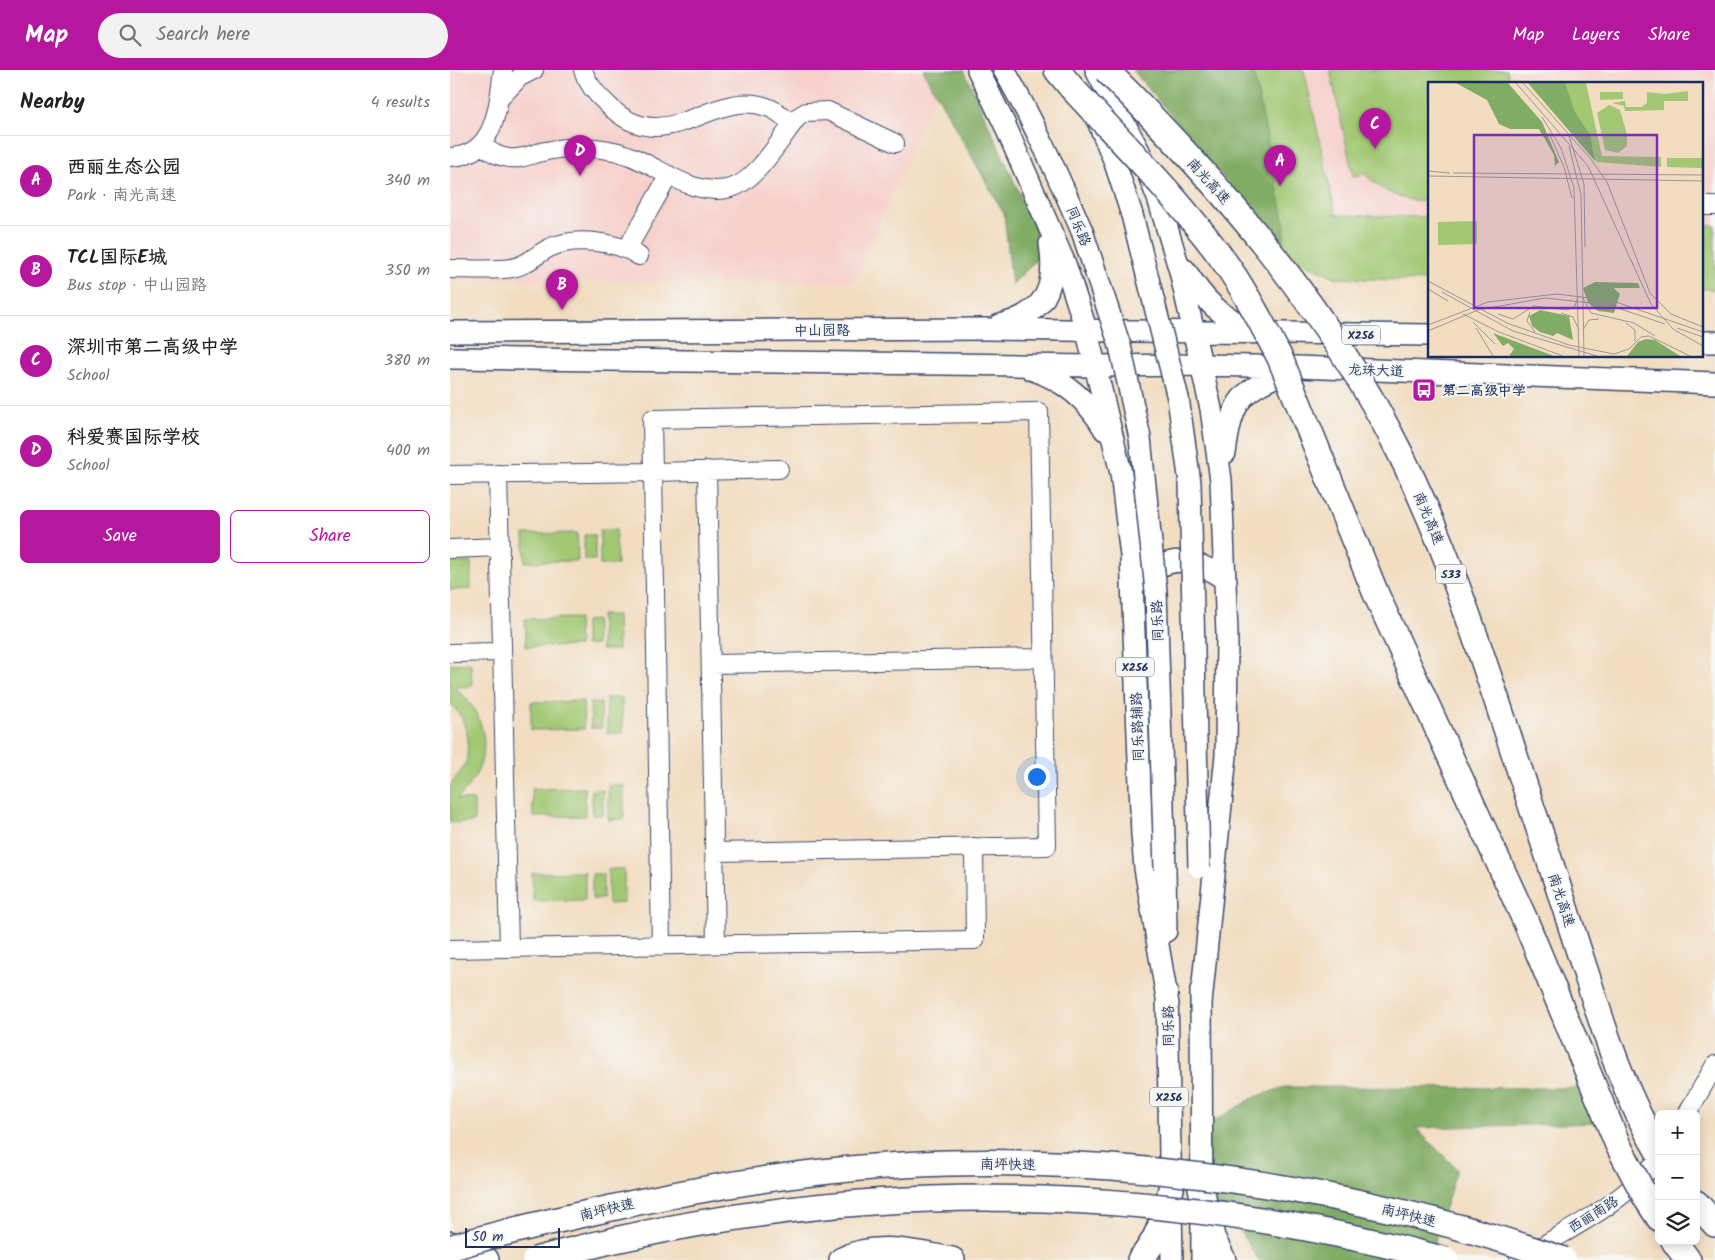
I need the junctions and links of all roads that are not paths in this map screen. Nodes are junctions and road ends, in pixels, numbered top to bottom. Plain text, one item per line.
1 (502, 70) edge
2 (534, 70) edge
3 (583, 70) edge
4 (978, 70) edge
5 (1004, 70) edge
6 (1096, 70) edge
7 (1106, 70) edge
8 (1066, 76) edge
9 (499, 99) junction
10 (792, 124) junction
11 (895, 142) dead end
12 (481, 146) junction
13 (450, 157) edge
14 (669, 175) junction
15 (1702, 206) edge
16 (1715, 206) edge
17 (1047, 219) junction
18 (1174, 252) junction
19 (450, 269) edge
20 (987, 329) junction
21 (450, 332) edge
22 (1087, 332) junction
23 (1194, 332) junction
24 (1294, 334) junction
25 (1428, 335) edge
26 (1702, 342) edge
27 (1715, 342) edge
28 (450, 358) edge
29 (1019, 364) junction
30 (1200, 365) junction
31 (1096, 366) junction
32 (1298, 367) junction
33 (1715, 383) edge
34 (779, 469) dead end
35 (707, 470) junction
36 (653, 472) junction
37 (1121, 473) junction
38 (498, 474) junction
39 (450, 475) edge
40 (1221, 480) junction
41 (500, 547) junction
42 (450, 548) edge
43 (1226, 580) junction
44 (1133, 590) junction
45 (450, 652) edge
46 (502, 652) junction
47 (1044, 658) junction
48 (711, 664) junction
49 (974, 847) junction
50 (714, 852) junction
51 (716, 944) junction
52 (661, 946) junction
53 (508, 948) junction
54 (450, 949) edge
55 (1201, 1003) junction
56 (1168, 1004) junction
57 (1715, 1065) edge
58 (1689, 1110) edge
59 (1655, 1146) edge
60 (1655, 1163) edge
61 (1201, 1188) junction
62 (1171, 1189) junction
63 (1700, 1207) edge
64 (1655, 1211) edge
65 (1715, 1224) edge
66 (450, 1244) edge
67 (1677, 1245) edge
68 (450, 1248) edge
69 (486, 1260) edge
70 (535, 1260) edge
71 (842, 1260) edge
72 (952, 1260) edge
73 (1140, 1260) edge
74 (1172, 1260) edge
75 (1202, 1260) edge
76 (1223, 1260) edge
77 (1446, 1260) edge
78 (1519, 1260) edge
79 (1564, 1260) edge
80 (1688, 1260) edge

1 - 9 street
2 - 9 street
3 - 10 street
4 - 17 main road
5 - 56 main road, 同乐路, bridge
6 - 18 main road
7 - 59 highway, 南光高速 / S33, bridge
8 - 55 main road, bridge
8 - 64 highway, bridge
9 - 12 street
10 - 11 street
10 - 14 street
12 - 13 street
12 - 14 street
14 - 19 street
15 - 16 street
17 - 20 main road
17 - 22 main road, 同乐路辅路
18 - 23 main road
18 - 24 main road
20 - 21 main road, 中山园路
20 - 22 main road, 中山园路
22 - 23 main road, 中山园路 / X256
22 - 31 main road, 同乐路辅路 / X256
23 - 24 main road, X256
23 - 30 main road
24 - 25 main road, X256
26 - 27 main road
28 - 29 main road
29 - 31 main road
29 - 37 main road
30 - 31 main road, 龙珠大道 / X256
30 - 32 main road, 龙珠大道 / X256
30 - 40 main road, X256
31 - 37 main road, 同乐路辅路 / X256
32 - 33 main road, 龙珠大道 / X256
32 - 40 main road, X256
34 - 35 street
35 - 36 street
35 - 48 street
36 - 38 street
36 - 47 street
36 - 52 street
37 - 44 main road, 同乐路辅路 / X256
38 - 39 street
38 - 41 street
40 - 43 main road, X256
41 - 42 street
41 - 46 street
43 - 44 main road
43 - 55 main road, X256
44 - 56 main road, 同乐路辅路 / X256
45 - 46 street
46 - 53 street
47 - 48 street
47 - 49 street
48 - 50 street
49 - 50 street
49 - 51 street
50 - 51 street
51 - 52 street
52 - 53 street
53 - 54 street
55 - 61 main road, X256
56 - 62 main road, 同乐路 / X256
57 - 58 street
60 - 78 street, 西丽南路
61 - 75 main road, X256
61 - 76 highway
62 - 73 highway
62 - 74 main road, 同乐路 / X256
63 - 65 highway
66 - 69 highway
67 - 80 highway
68 - 79 highway, 南坪快速, bridge
70 - 77 highway, bridge
71 - 72 highway

